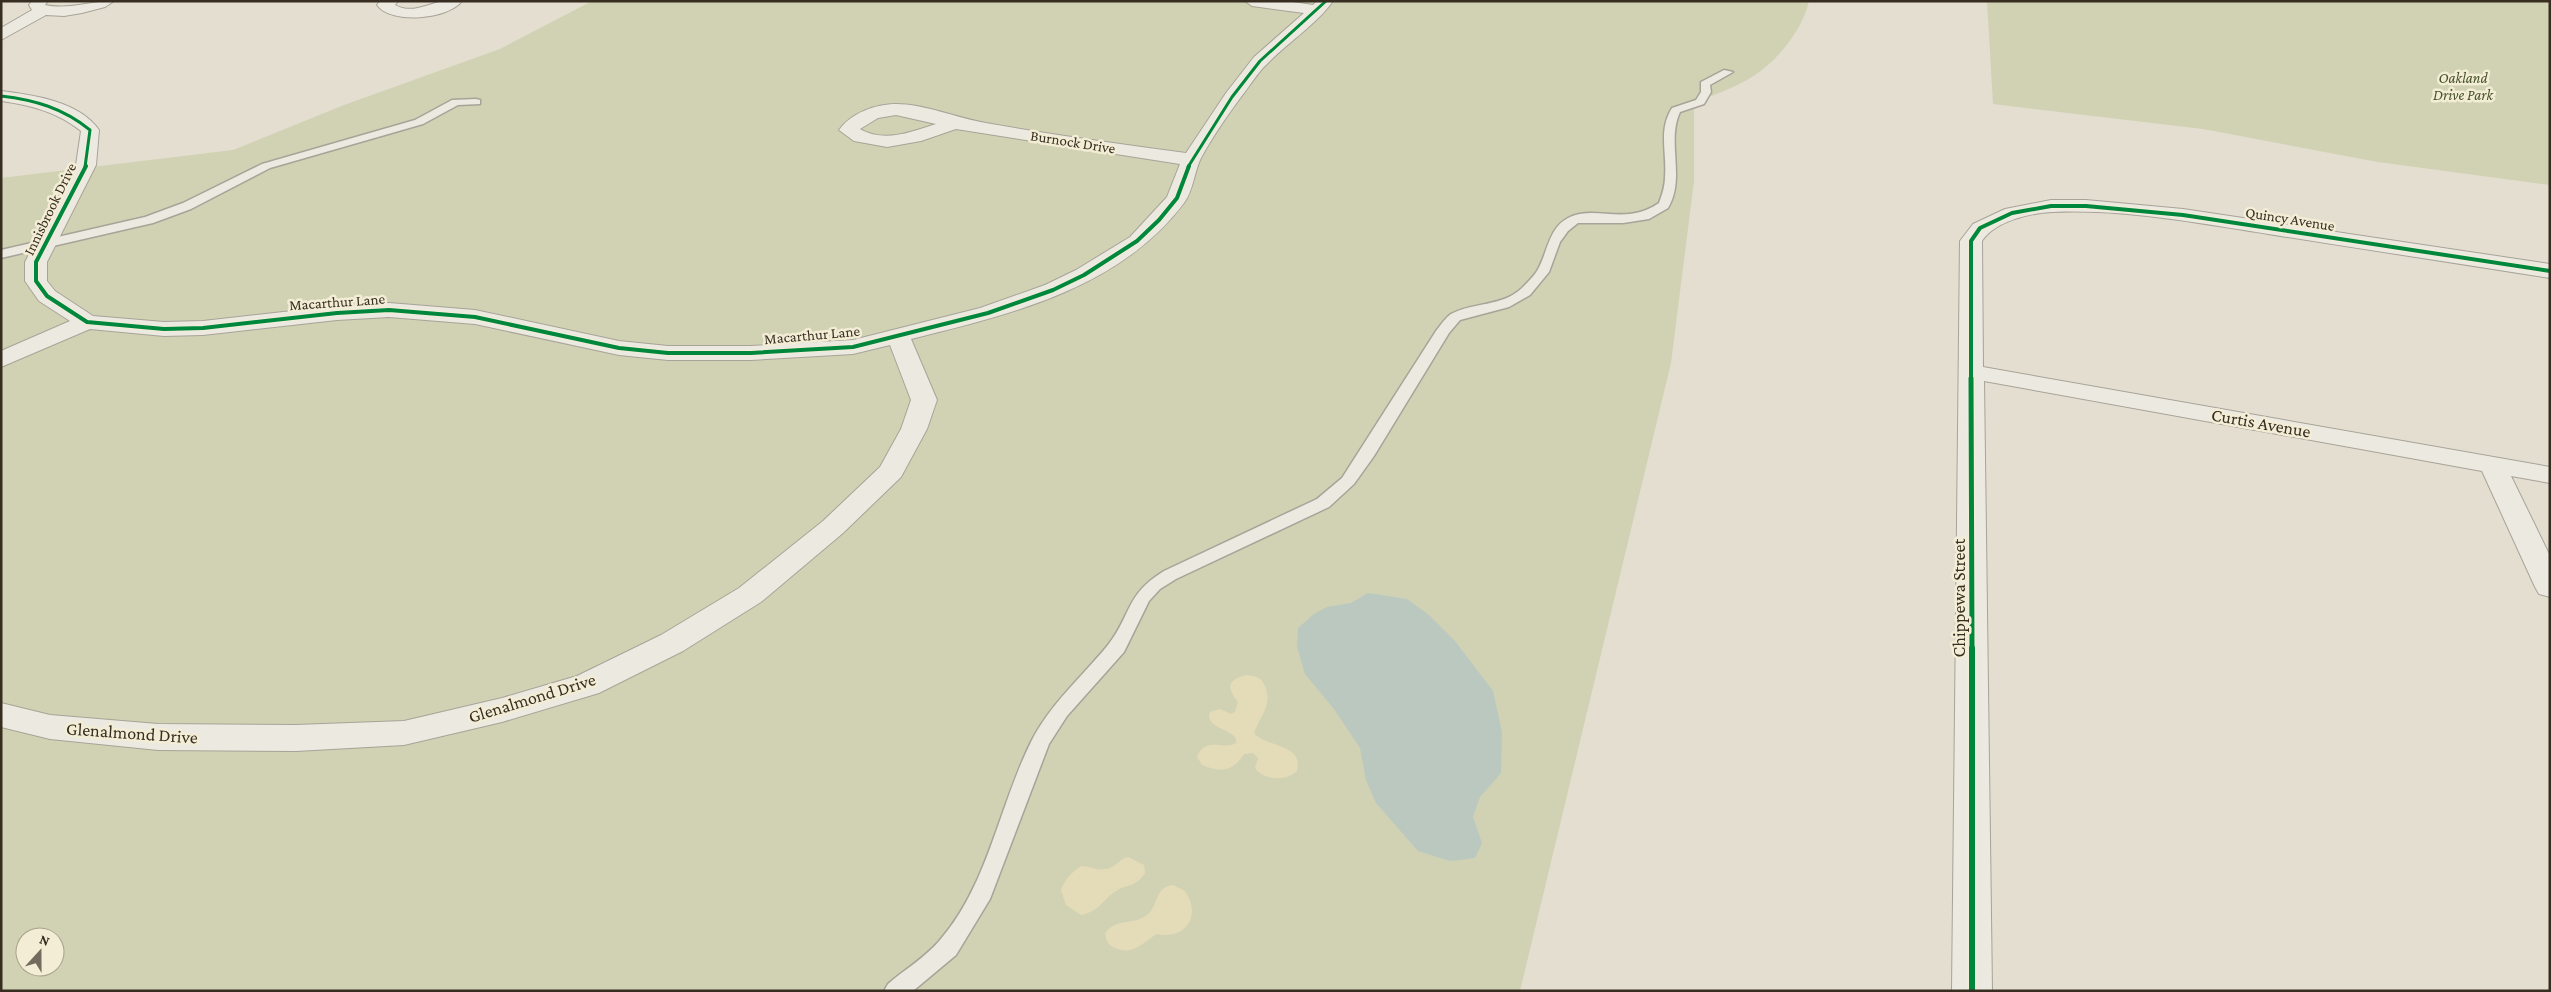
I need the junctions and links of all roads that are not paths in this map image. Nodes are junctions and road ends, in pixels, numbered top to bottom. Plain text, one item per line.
1 (107, 1) edge
2 (391, 1) edge
3 (455, 1) edge
4 (1252, 1) edge
5 (1320, 5) edge
6 (42, 6) edge
7 (1, 35) edge
8 (1728, 72) dead end
9 (1, 96) edge
10 (476, 102) dead end
11 (955, 123) dead end
12 (1191, 160) junction
13 (2026, 210) joint
14 (45, 244) junction
15 (1, 254) edge
16 (2550, 271) edge
17 (87, 322) junction
18 (164, 329) joint
19 (898, 336) junction
20 (1, 360) edge
21 (1973, 372) junction
22 (2492, 464) junction
23 (2550, 475) edge
24 (2550, 587) edge
25 (1, 715) edge
26 (896, 991) edge
27 (1972, 991) edge

1 - 6 street
2 - 3 street
4 - 5 street
5 - 12 street, Macarthur Lane
6 - 7 street
8 - 26 lane
9 - 14 street, Innisbrook Drive
10 - 14 lane
11 - 12 street, Burnock Drive
12 - 19 street, Macarthur Lane
13 - 16 street, Quincy Avenue
13 - 21 street, Chippewa Street
14 - 15 lane
14 - 17 street, Innisbrook Drive
17 - 18 street, Innisbrook Drive
17 - 20 street
18 - 19 street, Macarthur Lane
19 - 25 street, Glenalmond Drive
21 - 22 street, Curtis Avenue
21 - 27 street, Chippewa Street
22 - 23 street, Curtis Avenue
22 - 24 street

